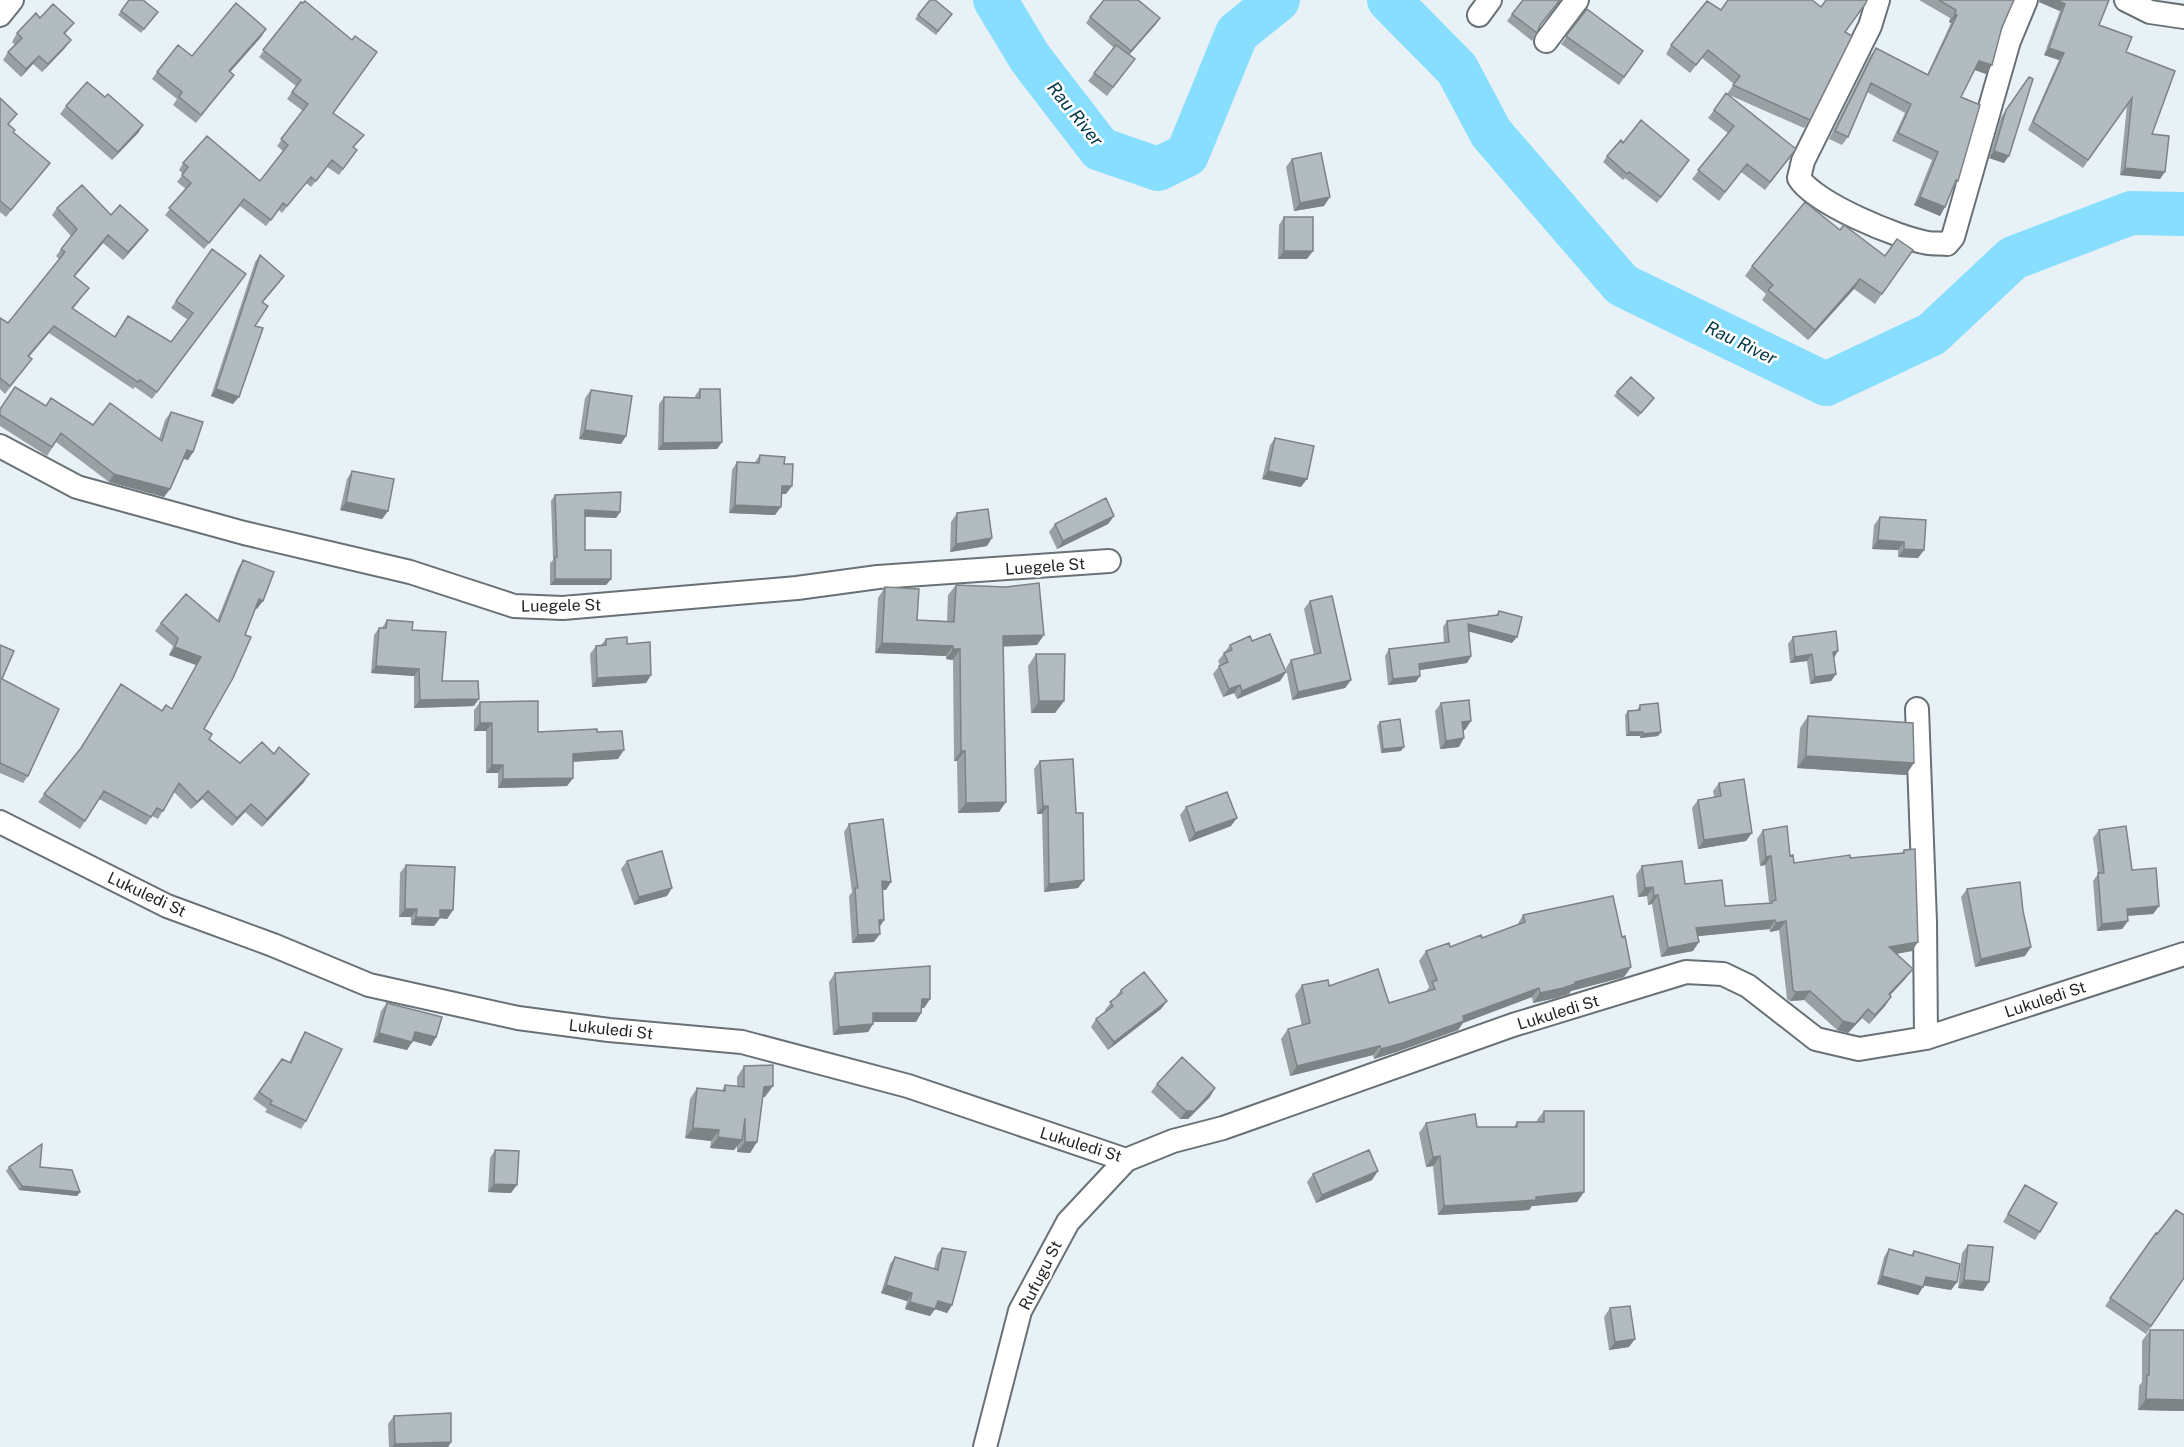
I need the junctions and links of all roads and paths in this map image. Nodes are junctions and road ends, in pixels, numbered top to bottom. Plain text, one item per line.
1 (12, 0) edge
2 (1577, 0) edge
3 (1878, 0) edge
4 (2026, 0) edge
5 (2126, 0) edge
6 (0, 15) edge
7 (2184, 17) edge
8 (1546, 41) dead end
9 (0, 446) edge
10 (1109, 561) dead end
11 (1917, 709) dead end
12 (0, 822) edge
13 (2184, 954) edge
14 (1926, 1038) junction
15 (1126, 1160) junction
16 (985, 1447) edge

1 - 6 street
2 - 8 street
3 - 4 street
5 - 7 street
9 - 10 street, Luegele St
11 - 14 street
12 - 15 street, Lukuledi St
13 - 14 street, Lukuledi St
14 - 15 street, Lukuledi St
15 - 16 street, Rufugu St

